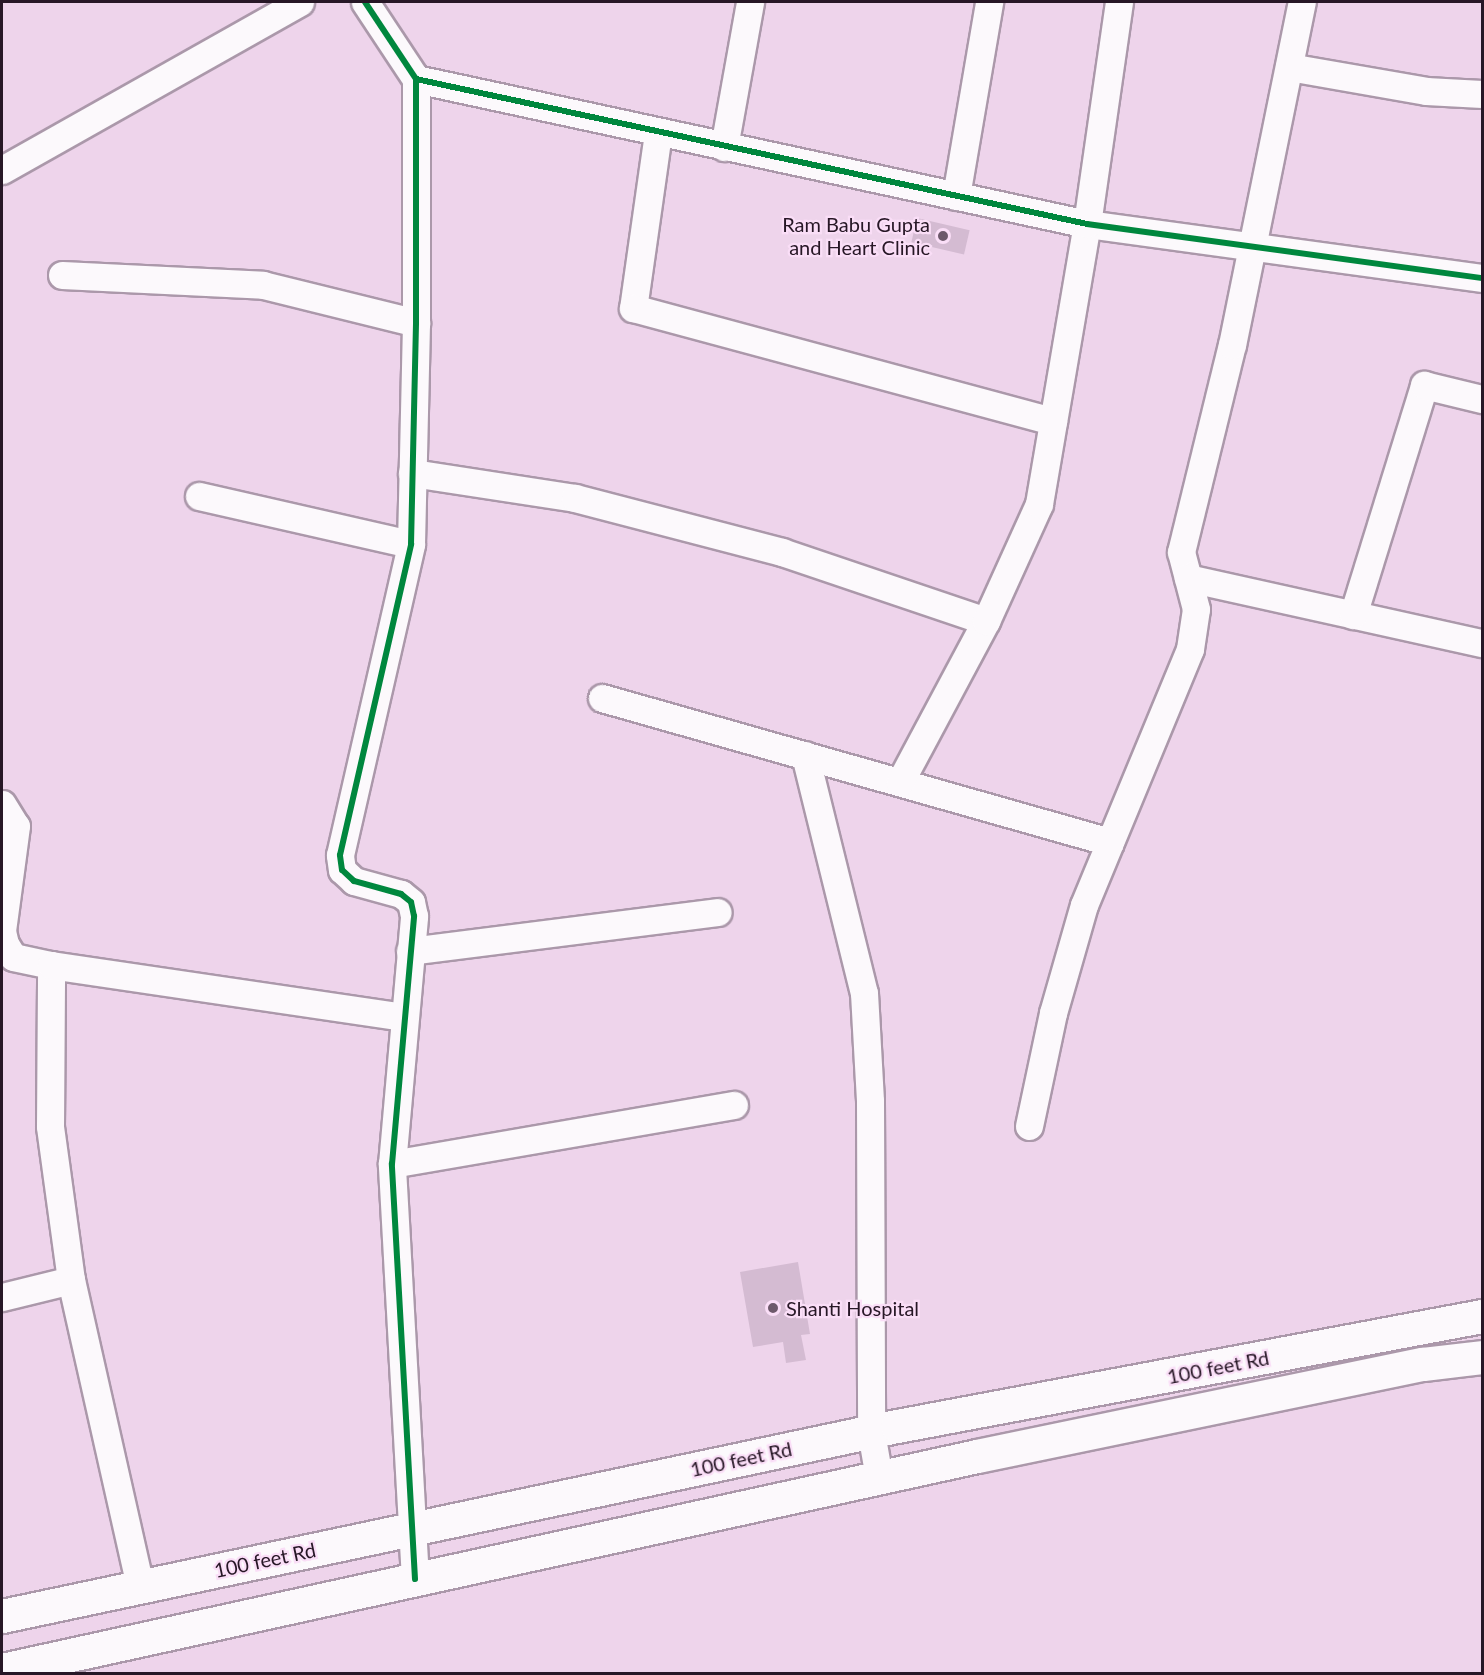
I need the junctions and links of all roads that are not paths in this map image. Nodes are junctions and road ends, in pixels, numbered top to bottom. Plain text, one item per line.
1 (300, 2) edge
2 (365, 2) edge
3 (750, 2) edge
4 (989, 2) edge
5 (1119, 2) edge
6 (1302, 2) edge
7 (1289, 67) junction
8 (416, 79) junction
9 (1482, 94) edge
10 (658, 133) junction
11 (724, 147) junction
12 (2, 170) edge
13 (956, 196) junction
14 (1087, 224) junction
15 (1252, 247) junction
16 (62, 275) dead end
17 (1482, 278) edge
18 (416, 323) junction
19 (1482, 399) edge
20 (1053, 421) junction
21 (412, 473) junction
22 (199, 496) dead end
23 (411, 544) junction
24 (1188, 578) junction
25 (1353, 615) junction
26 (986, 621) junction
27 (1482, 643) edge
28 (603, 698) dead end
29 (805, 755) junction
30 (900, 782) junction
31 (2, 804) edge
32 (1110, 842) junction
33 (718, 912) dead end
34 (410, 951) junction
35 (51, 965) junction
36 (403, 1017) junction
37 (734, 1105) dead end
38 (1029, 1126) dead end
39 (392, 1164) junction
40 (71, 1280) junction
41 (2, 1297) edge
42 (1482, 1316) edge
43 (1482, 1357) edge
44 (871, 1432) junction
45 (879, 1478) junction
46 (412, 1529) junction
47 (415, 1579) junction
48 (140, 1586) junction
49 (2, 1616) edge
50 (2, 1670) edge

1 - 12 street
2 - 8 street
3 - 11 street
4 - 13 street
5 - 14 street
6 - 7 street
7 - 9 street
7 - 15 street
8 - 10 street
8 - 18 street
10 - 11 street
10 - 20 street
11 - 13 street
13 - 14 street
14 - 15 street
14 - 20 street
15 - 17 street
15 - 24 street
16 - 18 street
18 - 21 street
19 - 25 street
20 - 26 street
21 - 23 street
21 - 26 street
22 - 23 street
23 - 34 street
24 - 25 street
24 - 32 street
25 - 27 street
26 - 30 street
28 - 29 street
29 - 30 street
29 - 44 street
30 - 32 street
31 - 35 street
32 - 38 street
33 - 34 street
34 - 36 street
35 - 36 street
35 - 40 street
36 - 39 street
37 - 39 street
39 - 46 street
40 - 41 street
40 - 48 street
42 - 44 main road, 100 feet Rd
43 - 45 main road
44 - 45 street
44 - 46 main road, 100 feet Rd
45 - 47 main road
46 - 47 street
46 - 48 main road, 100 feet Rd
47 - 50 main road
48 - 49 main road, 100 feet Rd

